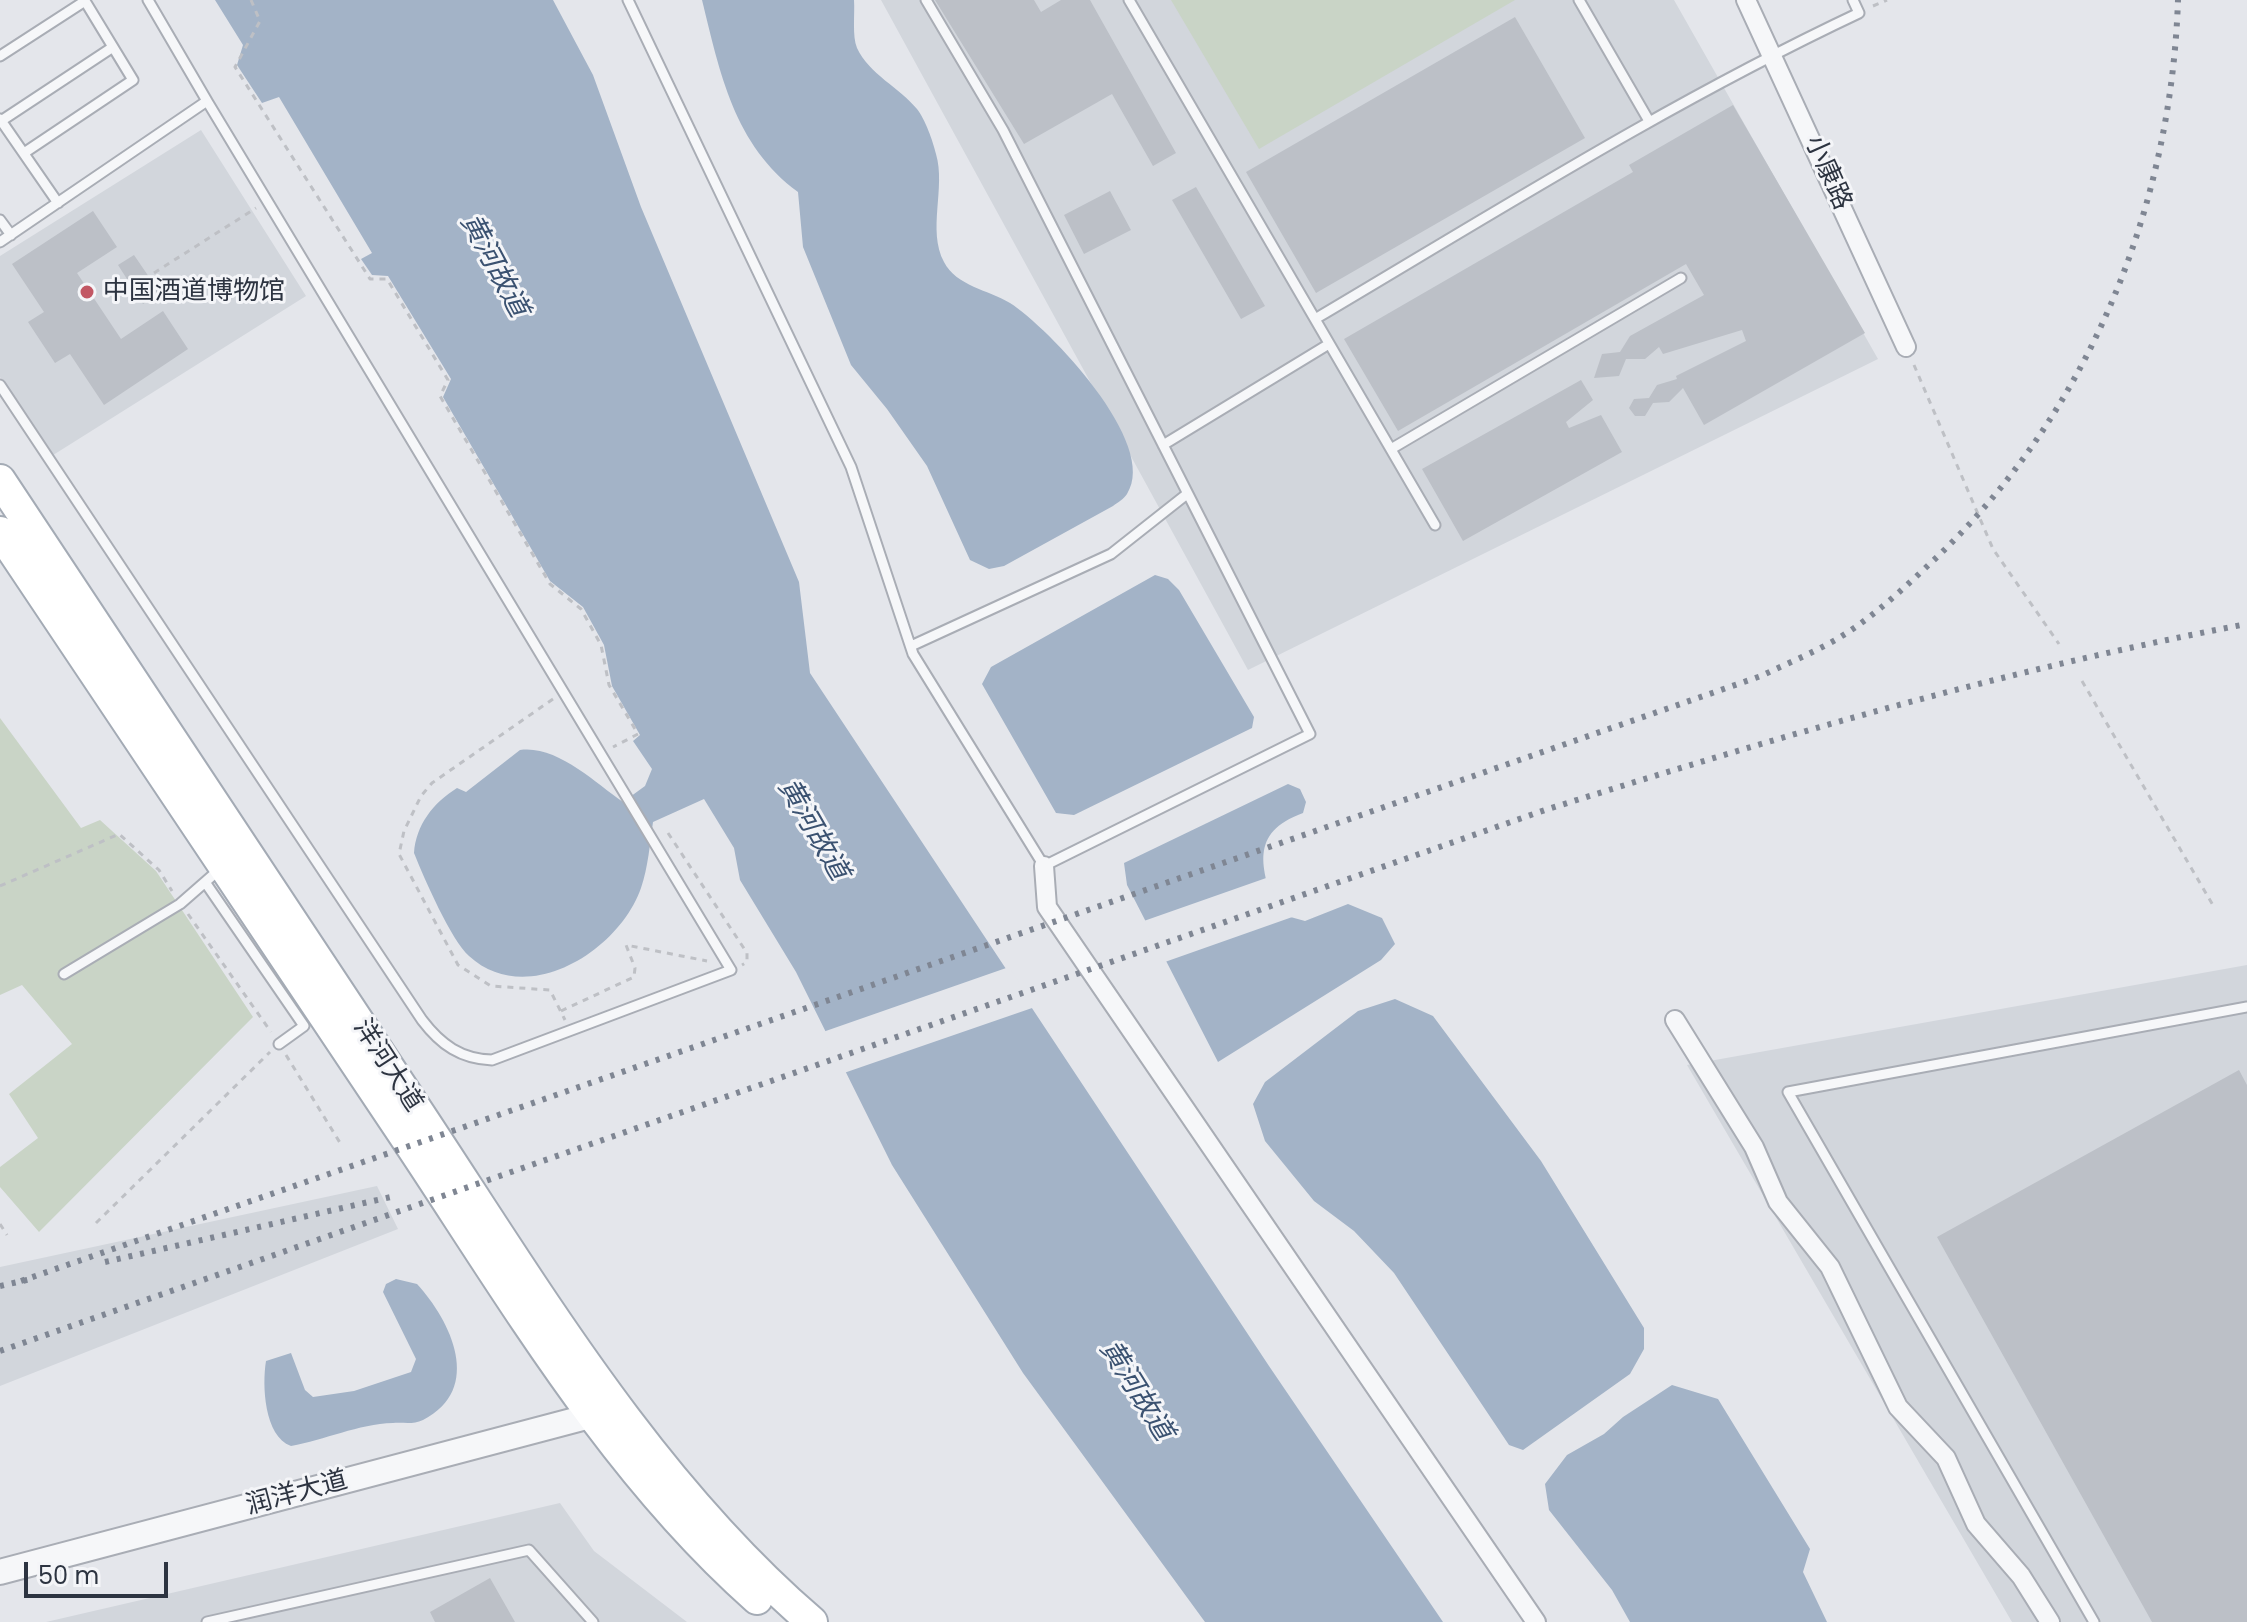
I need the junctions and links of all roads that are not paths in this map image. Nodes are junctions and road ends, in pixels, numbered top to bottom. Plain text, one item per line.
1 (148, 0) edge
2 (628, 0) edge
3 (926, 0) edge
4 (1129, 0) edge
5 (1579, 0) edge
6 (1746, 0) edge
7 (1853, 0) edge
8 (113, 47) junction
9 (1773, 54) junction
10 (0, 56) edge
11 (207, 101) junction
12 (1, 120) edge
13 (1649, 121) junction
14 (24, 153) junction
15 (58, 203) junction
16 (0, 220) edge
17 (11, 235) junction
18 (0, 242) edge
19 (1681, 278) dead end
20 (1315, 319) junction
21 (1329, 344) junction
22 (1906, 347) road end
23 (0, 385) edge
24 (1163, 445) junction
25 (1391, 449) junction
26 (0, 480) edge
27 (1187, 494) junction
28 (1435, 525) dead end
29 (0, 532) edge
30 (911, 646) junction
31 (1044, 866) junction
32 (214, 874) junction
33 (64, 974) dead end
34 (2247, 1007) edge
35 (1675, 1020) dead end
36 (279, 1044) road end
37 (594, 1415) junction
38 (0, 1572) edge
39 (207, 1622) edge
40 (593, 1622) edge
41 (783, 1622) edge
42 (812, 1622) edge
43 (1536, 1622) edge
44 (2050, 1622) edge
45 (2094, 1622) edge

1 - 11 lane
2 - 30 lane
3 - 24 lane
4 - 20 lane
5 - 13 lane
6 - 9 street, 小康路
7 - 9 lane
8 - 10 lane
8 - 12 lane
8 - 14 lane
9 - 13 lane
9 - 22 street, 小康路
11 - 15 lane
11 - 23 lane
12 - 14 lane
13 - 20 lane
14 - 15 lane
15 - 17 lane
16 - 17 lane
17 - 18 lane
19 - 25 lane
20 - 21 lane
21 - 24 lane
21 - 25 lane
24 - 27 lane
25 - 28 lane
26 - 42 main road, 洋河大道
27 - 30 lane
27 - 31 lane
29 - 32 main road, 洋河大道
30 - 31 lane
31 - 43 street
32 - 33 lane
32 - 36 lane
32 - 37 main road, 洋河大道
34 - 45 lane
35 - 44 street
37 - 38 street, 润洋大道
37 - 41 main road, 洋河大道
39 - 40 lane

